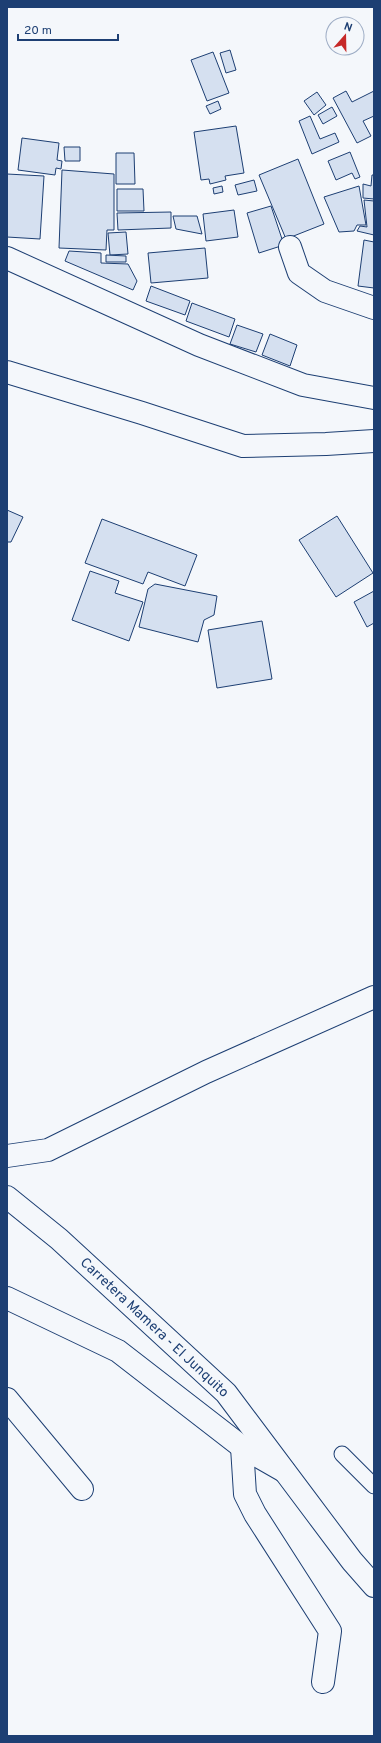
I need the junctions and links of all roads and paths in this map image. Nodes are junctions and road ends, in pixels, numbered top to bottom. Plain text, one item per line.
1 (290, 247) dead end
2 (7, 258) edge
3 (374, 308) edge
4 (7, 372) edge
5 (374, 398) edge
6 (374, 440) edge
7 (374, 997) edge
8 (7, 1156) edge
9 (7, 1197) edge
10 (7, 1298) edge
11 (7, 1399) edge
12 (242, 1447) junction
13 (342, 1454) dead end
14 (284, 1471) junction
15 (374, 1486) edge
16 (82, 1489) dead end
17 (374, 1586) edge
18 (323, 1682) dead end

1 - 3 main road
2 - 5 main road
4 - 6 main road
7 - 8 main road
9 - 14 main road, Carretera Mamera - El Junquito
10 - 12 main road
11 - 16 main road
12 - 14 main road
12 - 18 main road
13 - 15 lane
14 - 17 main road, Carretera Mamera - El Junquito

